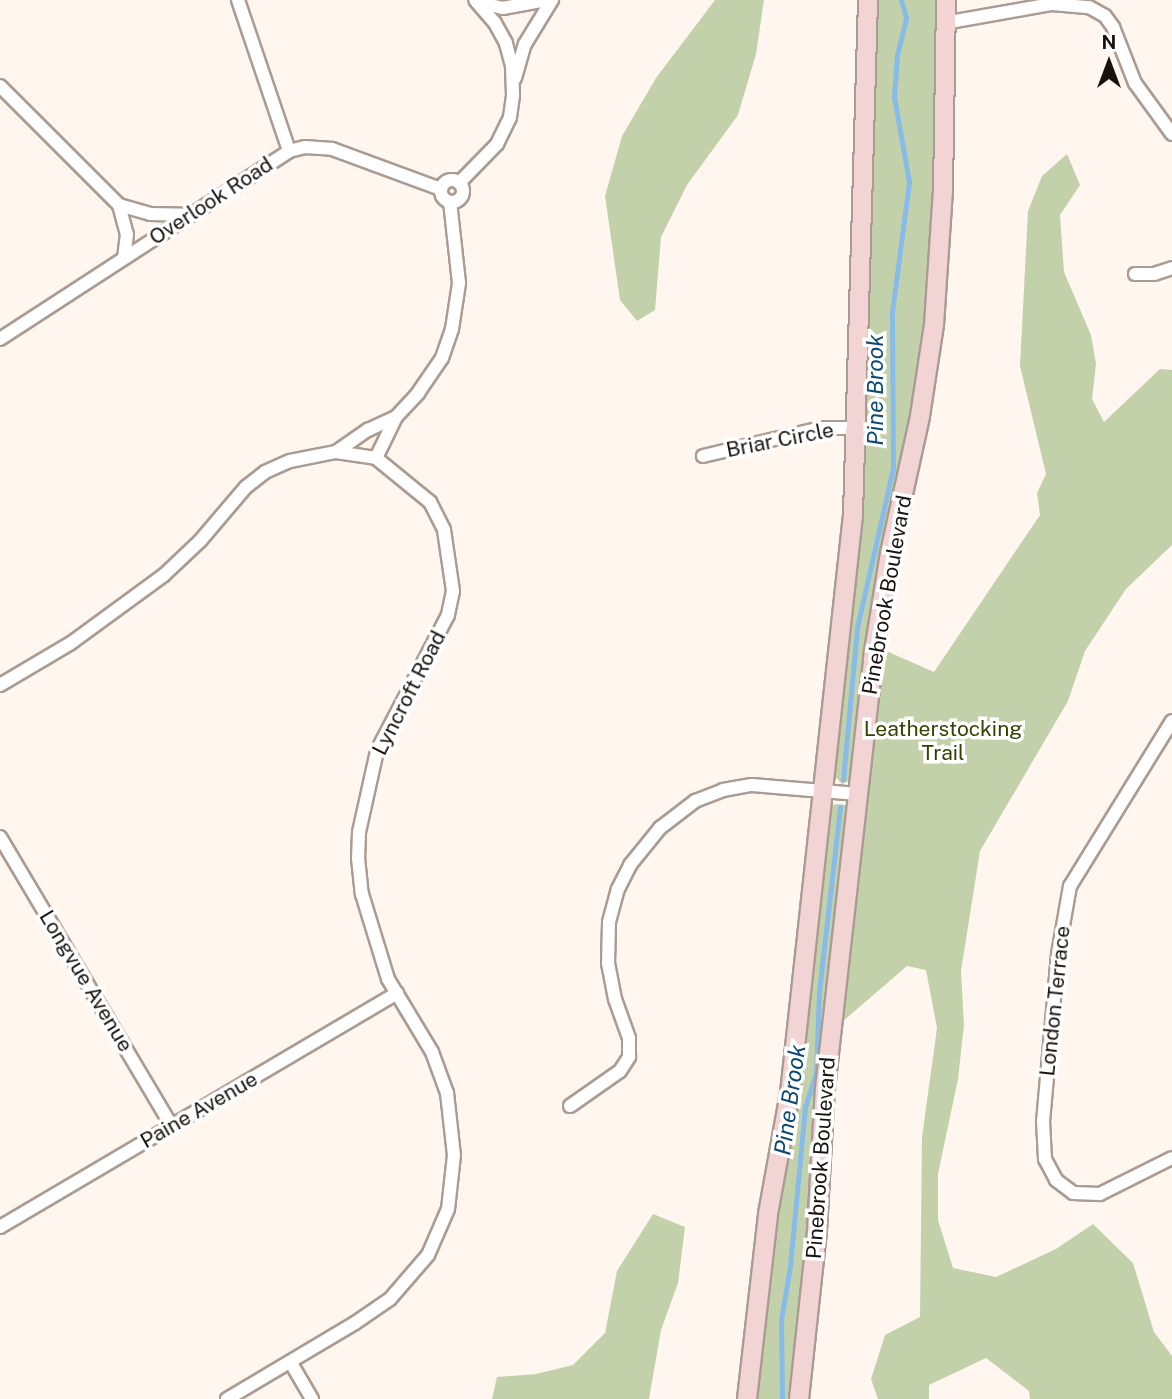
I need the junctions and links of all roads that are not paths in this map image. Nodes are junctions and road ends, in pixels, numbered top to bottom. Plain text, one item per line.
1 (238, 0) edge
2 (546, 0) edge
3 (552, 0) edge
4 (868, 0) edge
5 (946, 0) edge
6 (476, 1) edge
7 (944, 23) junction
8 (514, 82) junction
9 (0, 86) edge
10 (1172, 134) edge
11 (289, 151) junction
12 (459, 183) junction
13 (441, 189) junction
14 (450, 202) junction
15 (119, 205) junction
16 (189, 215) junction
17 (124, 258) junction
18 (1172, 268) edge
19 (1135, 274) dead end
20 (0, 339) edge
21 (396, 417) junction
22 (857, 428) junction
23 (335, 452) junction
24 (703, 456) dead end
25 (376, 458) junction
26 (0, 685) edge
27 (1172, 721) edge
28 (824, 790) junction
29 (858, 794) junction
30 (0, 837) edge
31 (397, 993) junction
32 (570, 1107) dead end
33 (172, 1125) junction
34 (1172, 1158) edge
35 (0, 1227) edge
36 (291, 1363) junction
37 (227, 1399) edge
38 (312, 1399) edge
39 (747, 1399) edge
40 (799, 1399) edge

1 - 11 street
2 - 6 street
3 - 8 street
4 - 22 street, Pinebrook Boulevard
5 - 7 street, Pinebrook Boulevard
6 - 8 street
7 - 10 street
7 - 29 street, Pinebrook Boulevard
8 - 12 street
9 - 15 street
11 - 13 street, Overlook Road
11 - 16 street, Overlook Road
12 - 13 street
12 - 14 street
13 - 14 street
14 - 21 street
15 - 16 street
15 - 17 street
16 - 17 street, Overlook Road
17 - 20 street, Overlook Road
18 - 19 street
21 - 23 street
21 - 25 street
22 - 24 street, Briar Circle
22 - 28 street, Pinebrook Boulevard
23 - 25 street
23 - 26 street
25 - 31 street, Lyncroft Road
27 - 34 street, London Terrace
28 - 29 street
28 - 32 street
28 - 39 street, Pinebrook Boulevard
29 - 40 street, Pinebrook Boulevard
30 - 33 street, Longvue Avenue
31 - 33 street, Paine Avenue
31 - 36 street, Lyncroft Road
33 - 35 street, Paine Avenue
36 - 37 street, Lyncroft Road
36 - 38 street

